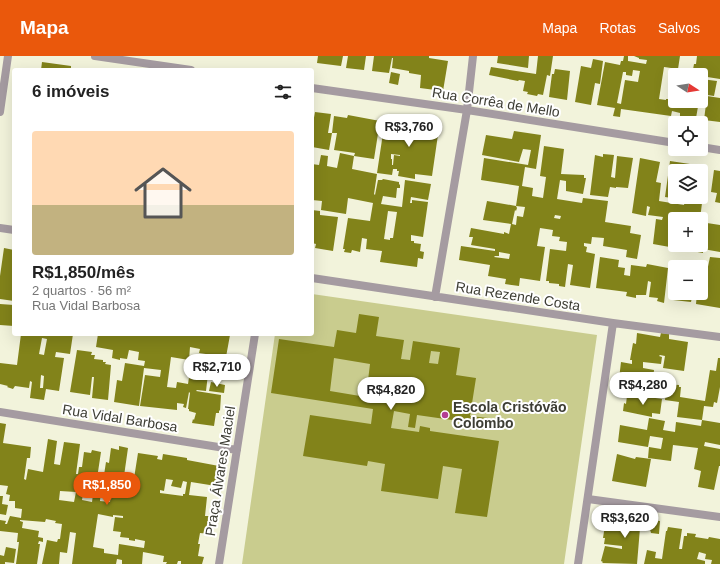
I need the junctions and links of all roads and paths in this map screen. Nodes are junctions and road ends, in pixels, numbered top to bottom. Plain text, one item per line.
1 (8, 56) edge
2 (95, 56) edge
3 (473, 56) edge
4 (177, 68) edge
5 (314, 88) edge
6 (467, 110) junction
7 (0, 112) edge
8 (668, 142) edge
9 (708, 148) edge
10 (720, 150) edge
11 (0, 228) edge
12 (12, 230) edge
13 (314, 278) edge
14 (435, 297) junction
15 (613, 323) junction
16 (255, 336) edge
17 (720, 337) edge
18 (0, 412) edge
19 (237, 450) junction
20 (588, 499) junction
21 (720, 517) edge
22 (219, 564) edge
23 (578, 564) edge

1 - 7 street
2 - 4 street
3 - 6 street
5 - 6 street, Rua Corrêa de Mello
6 - 8 street, Rua Corrêa de Mello
6 - 14 street
9 - 10 street
11 - 12 street
13 - 14 street, Rua Rezende Costa
14 - 15 street, Rua Rezende Costa
15 - 17 street, Rua Rezende Costa
15 - 20 street
16 - 19 street, Praça Álvares Maciel
18 - 19 street, Rua Vidal Barbosa
19 - 22 street, Praça Álvares Maciel
20 - 21 street
20 - 23 street

